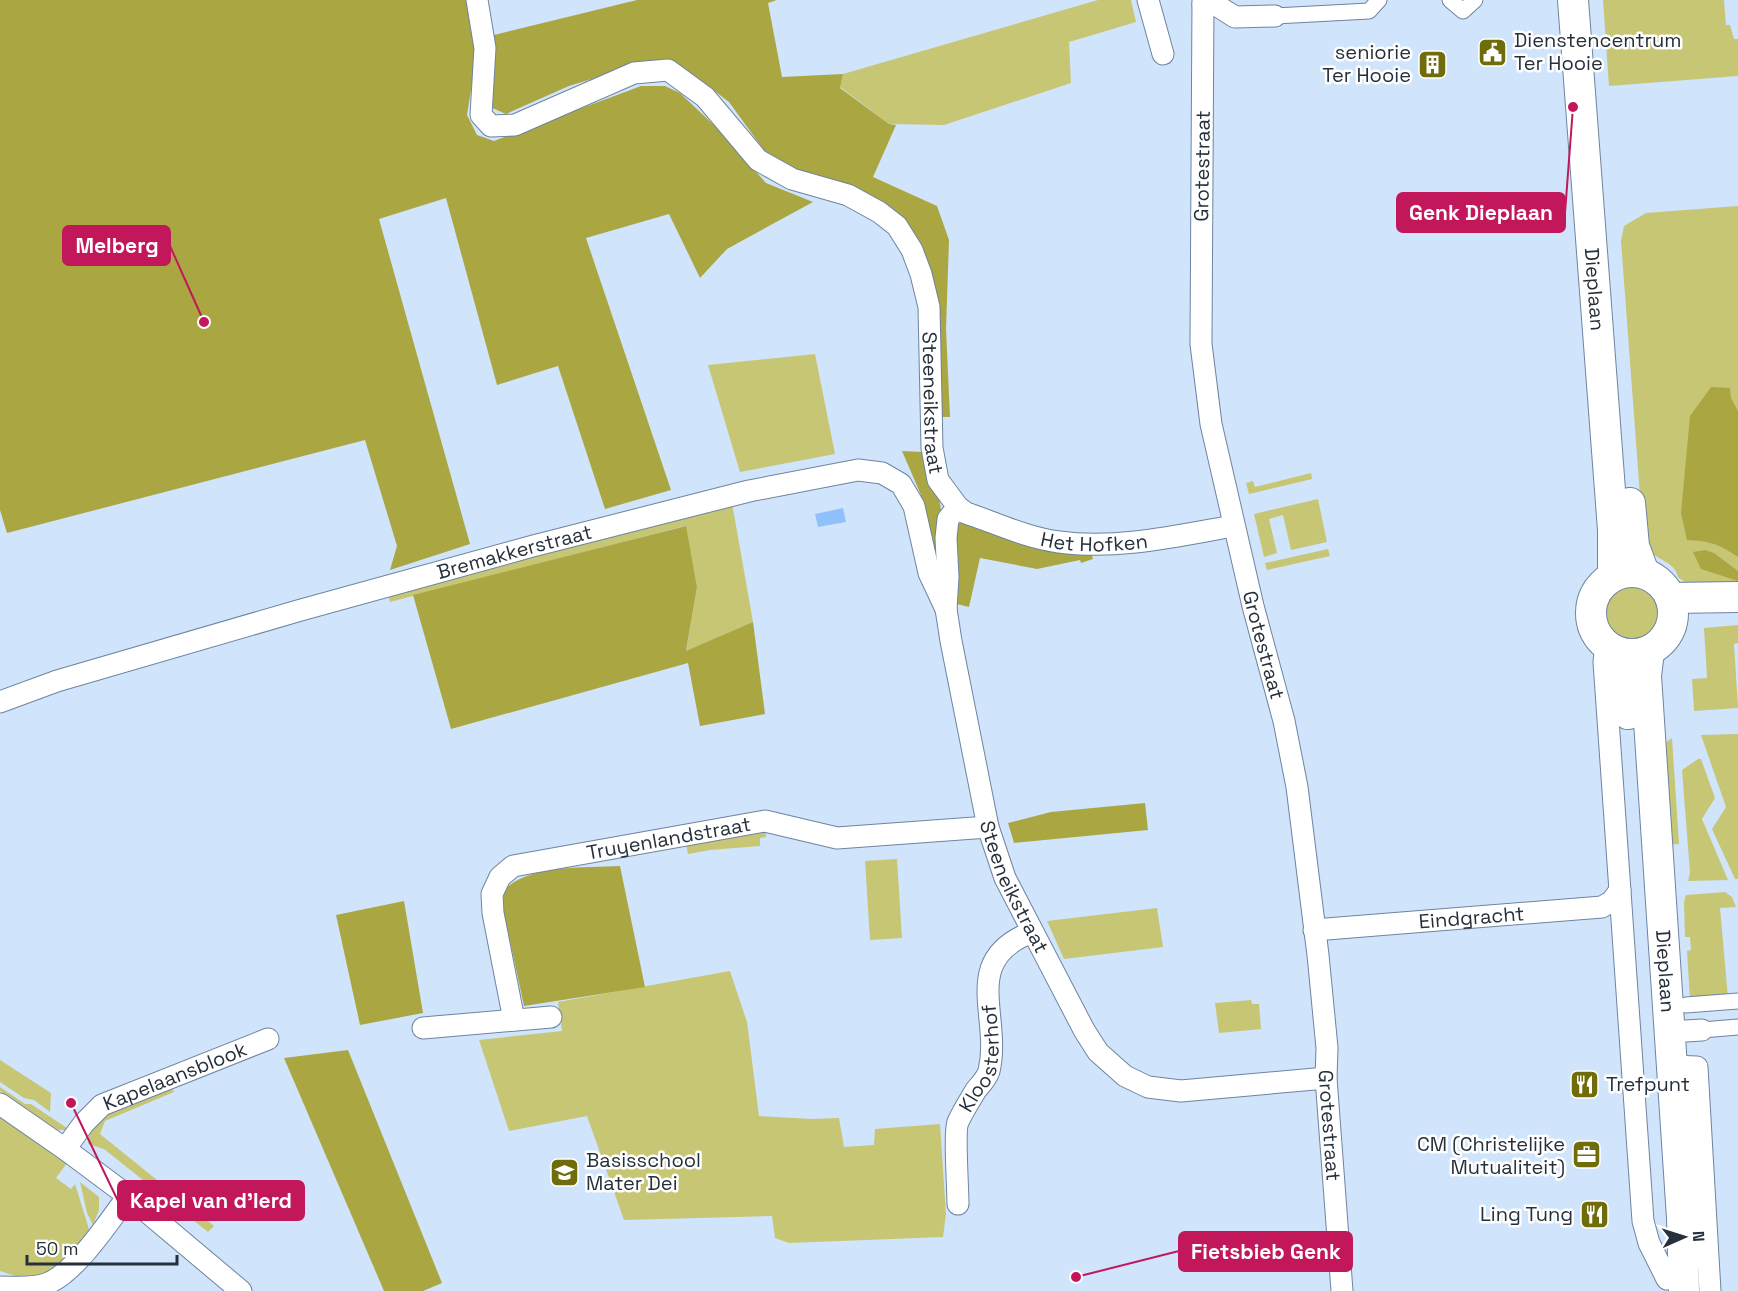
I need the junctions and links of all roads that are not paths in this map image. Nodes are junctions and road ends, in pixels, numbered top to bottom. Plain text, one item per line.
1 (477, 0) edge
2 (1148, 0) edge
3 (1379, 0) edge
4 (1450, 0) edge
5 (1475, 0) edge
6 (1573, 0) edge
7 (1590, 0) edge
8 (1203, 2) edge
9 (1275, 16) joint
10 (1163, 54) dead end
11 (958, 507) junction
12 (1233, 526) junction
13 (1644, 573) junction
14 (1613, 576) junction
15 (1738, 597) edge
16 (946, 609) junction
17 (1672, 610) junction
18 (1738, 612) edge
19 (1612, 648) junction
20 (1649, 651) junction
21 (0, 702) edge
22 (988, 827) junction
23 (1620, 890) junction
24 (1314, 930) junction
25 (1032, 932) junction
26 (1738, 1001) edge
27 (1686, 1005) dead end
28 (551, 1017) dead end
29 (514, 1020) junction
30 (1738, 1027) edge
31 (423, 1028) dead end
32 (1702, 1030) joint
33 (1669, 1032) junction
34 (268, 1039) dead end
35 (1684, 1067) junction
36 (1326, 1078) junction
37 (0, 1104) edge
38 (65, 1149) junction
39 (129, 1196) junction
40 (958, 1204) dead end
41 (0, 1287) edge
42 (1672, 1287) edge
43 (241, 1291) edge
44 (1342, 1291) edge
45 (1710, 1291) edge

1 - 11 street, Steeneikstraat
2 - 10 street
3 - 9 street
4 - 5 street
6 - 14 main road, Dieplaan
7 - 13 main road, Dieplaan
8 - 9 street
8 - 12 street, Grotestraat
11 - 12 street, Het Hofken
11 - 16 street, Steeneikstraat
12 - 24 street, Grotestraat
13 - 14 main road
13 - 17 main road
14 - 19 main road, Dieplaan
15 - 17 main road
16 - 21 street, Bremakkerstraat
16 - 22 street, Steeneikstraat
17 - 18 main road
17 - 20 main road
19 - 20 main road
19 - 23 street, Dieplaan
19 - 42 main road, Dieplaan
20 - 33 main road, Dieplaan
22 - 25 street, Steeneikstraat
22 - 29 street, Truyenlandstraat
23 - 24 street, Eindgracht
23 - 42 street, Dieplaan
24 - 36 street, Grotestraat
25 - 36 street, Steeneikstraat
25 - 40 street, Kloosterhof
26 - 27 street
28 - 29 street
29 - 31 street
30 - 32 street
32 - 33 street
33 - 35 main road, Dieplaan
34 - 38 street, Kapelaansblook
35 - 42 main road, Dieplaan
35 - 45 street
36 - 44 street, Grotestraat
37 - 38 street
38 - 39 street
39 - 41 street
39 - 43 street

